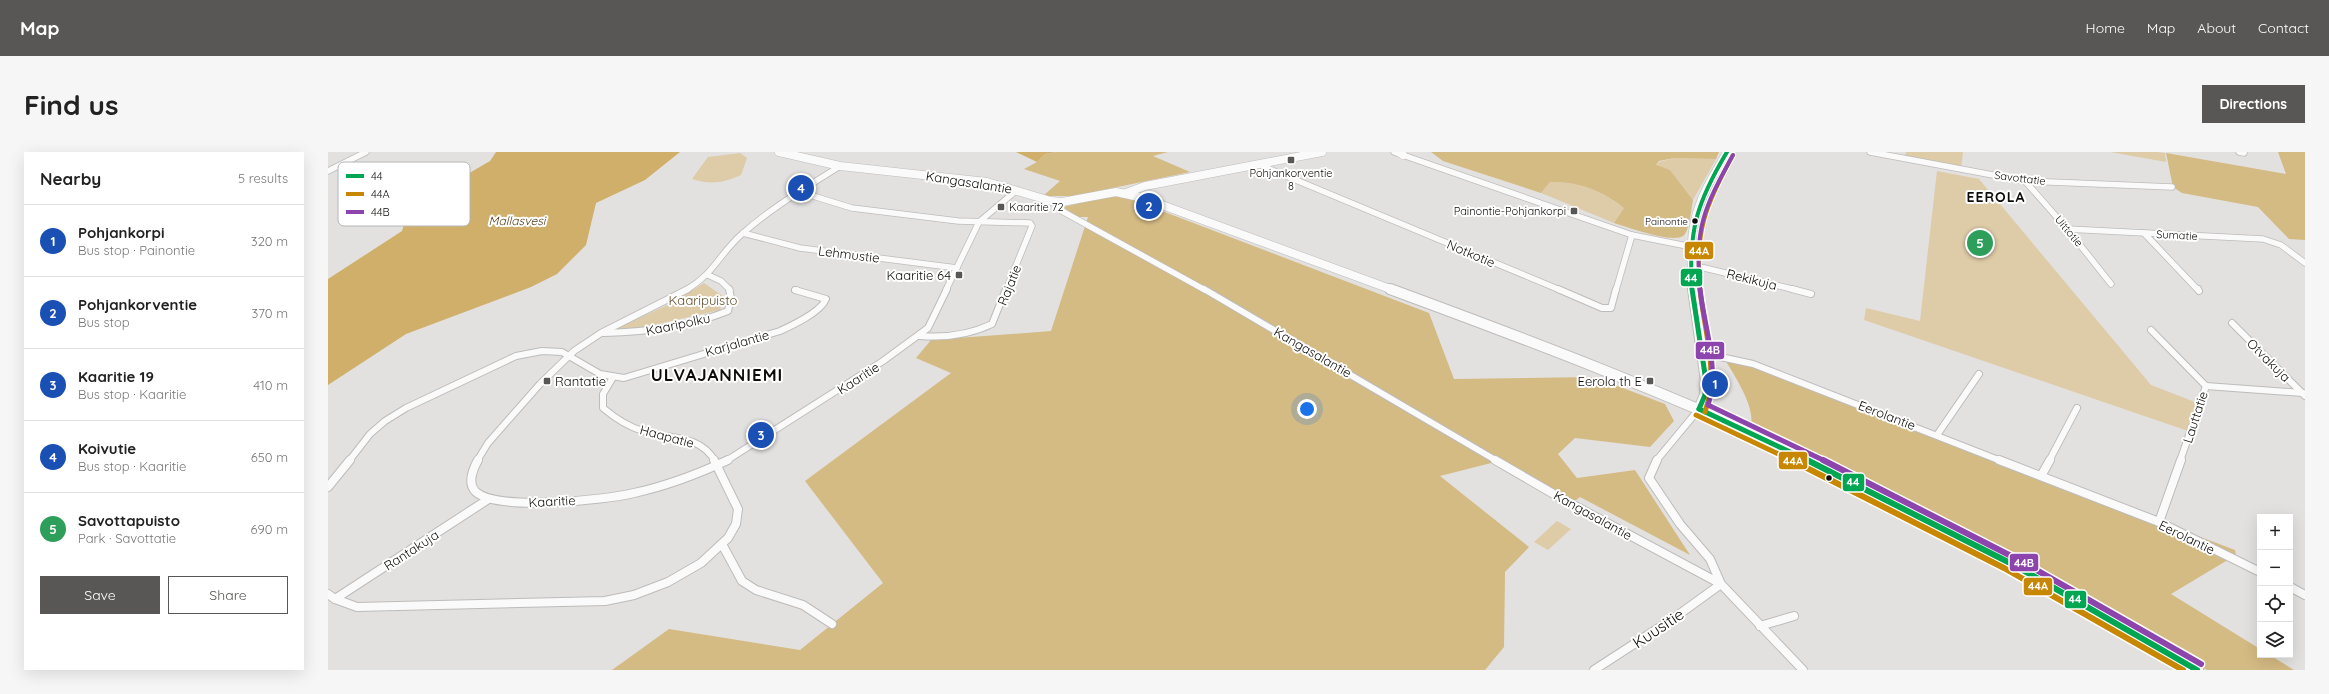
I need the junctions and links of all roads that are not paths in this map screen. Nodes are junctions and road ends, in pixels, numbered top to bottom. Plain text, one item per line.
1 (366, 152) edge
2 (779, 152) edge
3 (1322, 152) edge
4 (1394, 152) edge
5 (1727, 152) edge
6 (1870, 152) edge
7 (1401, 153) edge
8 (348, 162) edge
9 (1260, 165) junction
10 (840, 166) junction
11 (338, 167) edge
12 (328, 171) edge
13 (2024, 181) junction
14 (2172, 186) dead end
15 (1017, 190) junction
16 (800, 192) junction
17 (1126, 193) junction
18 (1062, 202) junction
19 (980, 222) junction
20 (2068, 229) junction
21 (743, 233) junction
22 (2144, 233) junction
23 (1632, 235) junction
24 (1692, 247) junction
25 (2305, 263) edge
26 (1692, 265) junction
27 (957, 268) junction
28 (708, 275) junction
29 (2111, 284) dead end
30 (795, 290) dead end
31 (2199, 291) dead end
32 (1811, 294) dead end
33 (2232, 324) dead end
34 (2151, 330) dead end
35 (602, 332) junction
36 (920, 336) junction
37 (1702, 353) junction
38 (568, 354) junction
39 (1979, 374) dead end
40 (612, 379) junction
41 (2206, 386) junction
42 (2304, 394) edge
43 (2077, 408) dead end
44 (1700, 409) junction
45 (1937, 435) junction
46 (717, 466) junction
47 (2041, 476) junction
48 (328, 487) edge
49 (487, 500) junction
50 (2159, 522) junction
51 (723, 546) junction
52 (2257, 571) edge
53 (1721, 584) junction
54 (2293, 589) edge
55 (2305, 595) edge
56 (332, 597) edge
57 (1794, 616) dead end
58 (832, 624) dead end
59 (1760, 626) junction
60 (1594, 670) edge
61 (1803, 670) edge
62 (2197, 670) edge

1 - 8 street
2 - 10 main road, Kangasalantie
3 - 9 main road
4 - 7 street
5 - 24 main road
6 - 13 street, Savottatie
7 - 23 street
9 - 17 main road
9 - 23 street, Notkotie
10 - 15 main road, Kangasalantie
10 - 16 street
11 - 12 street
13 - 14 street, Savottatie
13 - 20 street, Uittotie
15 - 18 main road, Kangasalantie
15 - 19 street, Kaaritie
16 - 19 street
16 - 21 street
17 - 18 main road
17 - 44 main road
18 - 53 street, Kangasalantie
19 - 27 street, Kaaritie
19 - 36 street, Rajatie
20 - 22 street, Sumatie
20 - 29 street, Uittotie
21 - 27 street, Lehmustie
21 - 28 street
22 - 25 street, Sumatie
22 - 31 street
23 - 24 street
24 - 26 main road
26 - 32 street, Rekikuja
26 - 37 main road
27 - 36 street, Kaaritie
28 - 35 street
28 - 35 street, Kaaripolku
30 - 40 street, Karjalantie
33 - 42 street, Otvakuja
34 - 41 street, Lauttatie
35 - 38 street
36 - 46 street, Kaaritie
37 - 44 main road
37 - 45 street, Eerolantie
38 - 40 street
38 - 48 street
38 - 49 street
39 - 45 street
40 - 46 street, Haapatie
41 - 42 street
41 - 50 street, Lauttatie
43 - 47 street
44 - 53 street
44 - 62 main road
45 - 47 street, Eerolantie
46 - 49 street, Kaaritie
46 - 51 street, Haapatie
47 - 50 street, Eerolantie
49 - 56 street, Rantakuja
50 - 52 street, Eerolantie
51 - 56 street, Haapatie
51 - 58 street
53 - 59 street, Kangasalantie
53 - 60 street, Kuusitie
54 - 55 street
57 - 59 street
59 - 61 street, Kangasalantie

